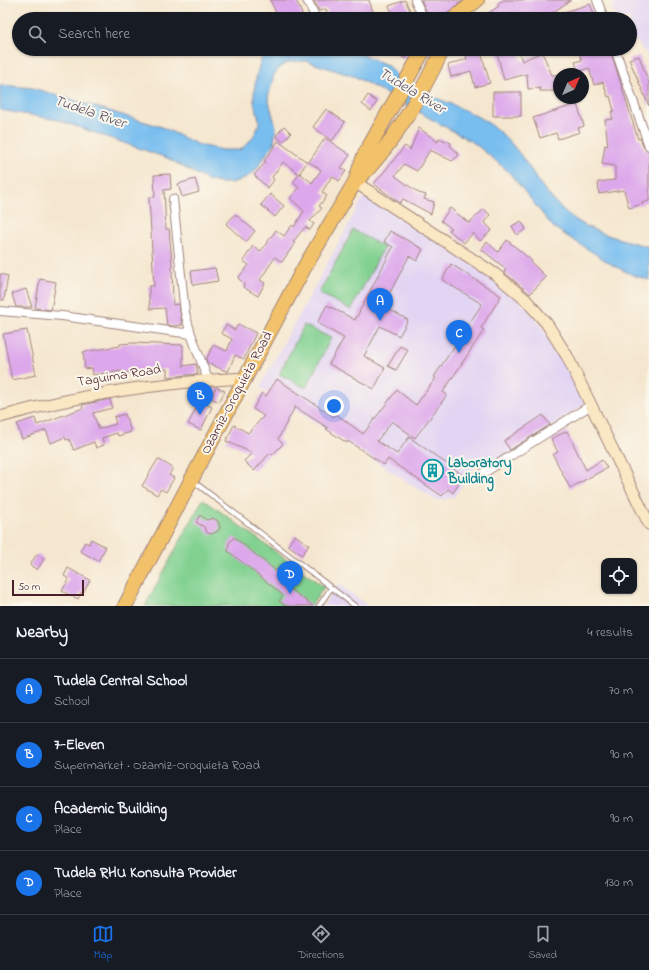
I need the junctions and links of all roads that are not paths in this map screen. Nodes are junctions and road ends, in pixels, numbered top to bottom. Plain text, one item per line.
1 (307, 0) edge
2 (415, 0) edge
3 (477, 0) edge
4 (597, 0) edge
5 (312, 12) edge
6 (421, 12) edge
7 (463, 12) edge
8 (601, 12) edge
9 (420, 56) edge
10 (440, 56) edge
11 (618, 56) edge
12 (647, 130) edge
13 (649, 146) edge
14 (354, 182) junction
15 (173, 199) dead end
16 (0, 311) edge
17 (191, 334) junction
18 (245, 378) junction
19 (208, 380) junction
20 (591, 405) junction
21 (0, 417) edge
22 (482, 474) dead end
23 (191, 479) junction
24 (649, 524) edge
25 (331, 588) junction
26 (125, 606) edge
27 (319, 606) edge
28 (355, 606) edge

1 - 5 street
2 - 6 street
3 - 7 highway
4 - 8 street
9 - 14 highway, Ozamiz-Oroquieta Road
10 - 14 highway, Ozamiz-Oroquieta Road
11 - 12 street
12 - 13 street
14 - 18 highway, Ozamiz-Oroquieta Road
14 - 20 street
15 - 17 street
16 - 17 street
17 - 19 street
18 - 19 street, Taguima Road
18 - 23 highway, Ozamiz-Oroquieta Road
19 - 21 street, Taguima Road
20 - 22 street
20 - 24 street
23 - 25 lane
23 - 26 highway, Ozamiz-Oroquieta Road
25 - 27 lane
25 - 28 lane

